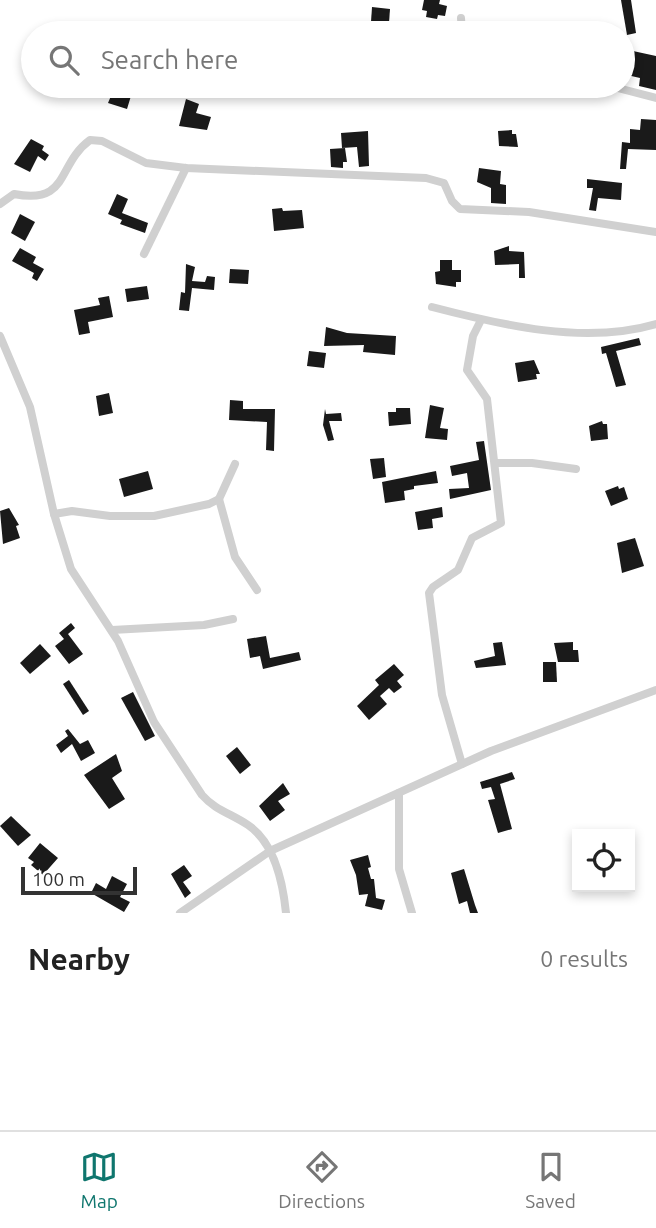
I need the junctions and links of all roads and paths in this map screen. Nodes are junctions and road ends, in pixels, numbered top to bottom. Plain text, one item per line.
1 (461, 18) dead end
2 (461, 21) edge
3 (635, 93) edge
4 (656, 98) edge
5 (186, 168) junction
6 (0, 204) edge
7 (656, 232) edge
8 (144, 254) dead end
9 (432, 307) dead end
10 (481, 320) junction
11 (656, 324) edge
12 (0, 336) edge
13 (496, 463) junction
14 (235, 464) dead end
15 (576, 469) dead end
16 (219, 499) junction
17 (54, 514) junction
18 (257, 590) dead end
19 (233, 619) dead end
20 (112, 630) junction
21 (656, 691) edge
22 (462, 764) junction
23 (399, 793) junction
24 (270, 850) junction
25 (180, 913) edge
26 (286, 913) edge
27 (412, 913) edge

1 - 2 street
3 - 4 street
5 - 6 street
5 - 7 street
5 - 8 street
9 - 10 street
10 - 11 street
10 - 13 street
12 - 17 street
13 - 15 street
13 - 22 street
14 - 16 street
16 - 17 street
16 - 18 street
17 - 20 street
19 - 20 street
20 - 24 street
21 - 22 street
22 - 23 street
23 - 24 street
23 - 27 street
24 - 25 street
24 - 26 street

